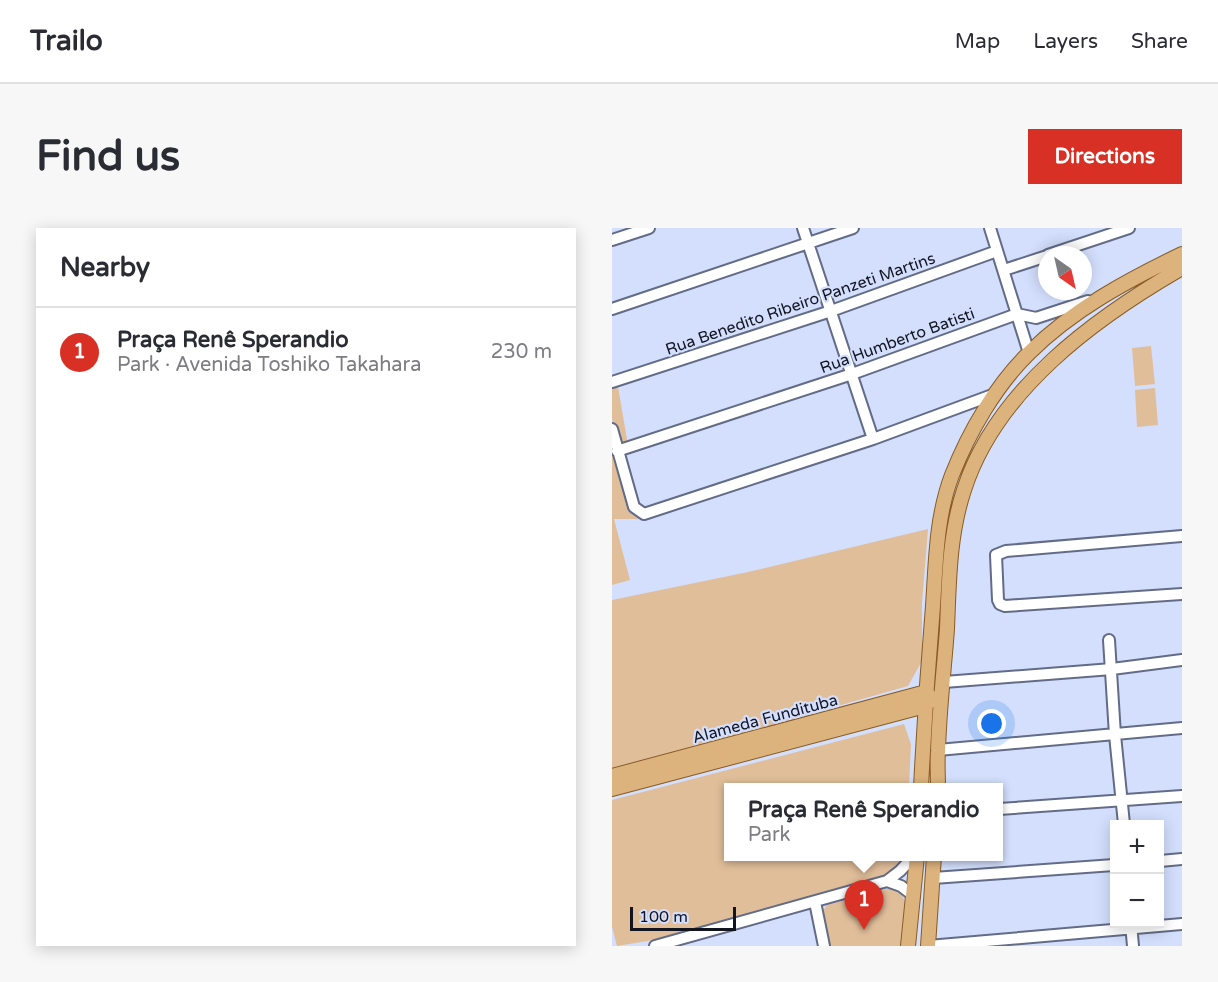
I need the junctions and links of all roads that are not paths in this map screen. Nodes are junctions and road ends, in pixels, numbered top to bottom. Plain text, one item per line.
1 (649, 228) edge
2 (804, 228) edge
3 (853, 228) edge
4 (990, 228) edge
5 (1129, 228) edge
6 (612, 240) edge
7 (808, 243) junction
8 (1075, 246) edge
9 (997, 251) junction
10 (1182, 254) edge
11 (1038, 258) edge
12 (1182, 268) edge
13 (1004, 270) junction
14 (1105, 295) junction
15 (612, 309) edge
16 (831, 311) junction
17 (1017, 314) junction
18 (1029, 353) junction
19 (852, 374) junction
20 (612, 382) edge
21 (1026, 387) junction
22 (995, 394) junction
23 (612, 429) edge
24 (873, 439) junction
25 (617, 451) junction
26 (1182, 536) edge
27 (941, 573) junction
28 (1182, 594) edge
29 (1109, 640) dead end
30 (1182, 660) edge
31 (1112, 669) junction
32 (927, 676) junction
33 (944, 677) junction
34 (927, 699) junction
35 (893, 707) junction
36 (923, 724) junction
37 (940, 727) junction
38 (1182, 728) edge
39 (1115, 735) junction
40 (938, 750) junction
41 (612, 776) edge
42 (921, 783) edge
43 (938, 783) edge
44 (612, 789) edge
45 (1182, 796) edge
46 (1122, 802) junction
47 (1003, 809) edge
48 (1124, 820) edge
49 (1182, 859) edge
50 (910, 861) edge
51 (915, 861) edge
52 (935, 861) edge
53 (1164, 861) edge
54 (1110, 866) edge
55 (940, 877) junction
56 (886, 881) junction
57 (914, 896) junction
58 (815, 902) junction
59 (1182, 924) edge
60 (1164, 925) edge
61 (1111, 928) edge
62 (1131, 928) edge
63 (655, 946) edge
64 (824, 946) edge
65 (908, 946) edge
66 (928, 946) edge
67 (1133, 946) edge

1 - 6 street
2 - 7 street
3 - 7 street
4 - 9 street
5 - 8 street
7 - 15 street
7 - 16 street
9 - 13 street
9 - 16 street, Rua Benedito Ribeiro Panzeti Martins
10 - 14 main road, Rua Humberto Batisti
11 - 13 street
12 - 21 main road
13 - 17 street
14 - 17 street, Rua Humberto Batisti
14 - 18 main road
16 - 19 street
16 - 20 street, Rua Benedito Ribeiro Panzeti Martins
17 - 18 street
17 - 19 street, Rua Humberto Batisti
18 - 21 main road
18 - 22 main road
19 - 24 street
19 - 25 street, Rua Humberto Batisti
21 - 27 main road
22 - 24 street
22 - 27 main road
23 - 25 street
24 - 25 street
26 - 28 street
27 - 32 main road
27 - 33 main road
29 - 31 street
30 - 31 street
31 - 33 street
31 - 39 street
32 - 34 main road
32 - 35 main road
33 - 34 main road
33 - 37 main road
34 - 35 main road, Alameda Fundituba
34 - 36 main road
34 - 37 main road
35 - 36 main road
35 - 41 main road, Alameda Fundituba
35 - 44 main road, Alameda Fundituba
36 - 42 main road
37 - 40 main road
38 - 39 street
39 - 40 street
39 - 46 street
40 - 43 main road
45 - 46 street
46 - 47 street
46 - 48 street
49 - 53 street
50 - 56 street
51 - 57 main road
52 - 55 main road
54 - 55 street
55 - 66 main road
56 - 57 street
56 - 58 street
57 - 65 main road
58 - 63 street
58 - 64 street
59 - 60 street
61 - 66 street
62 - 67 street

